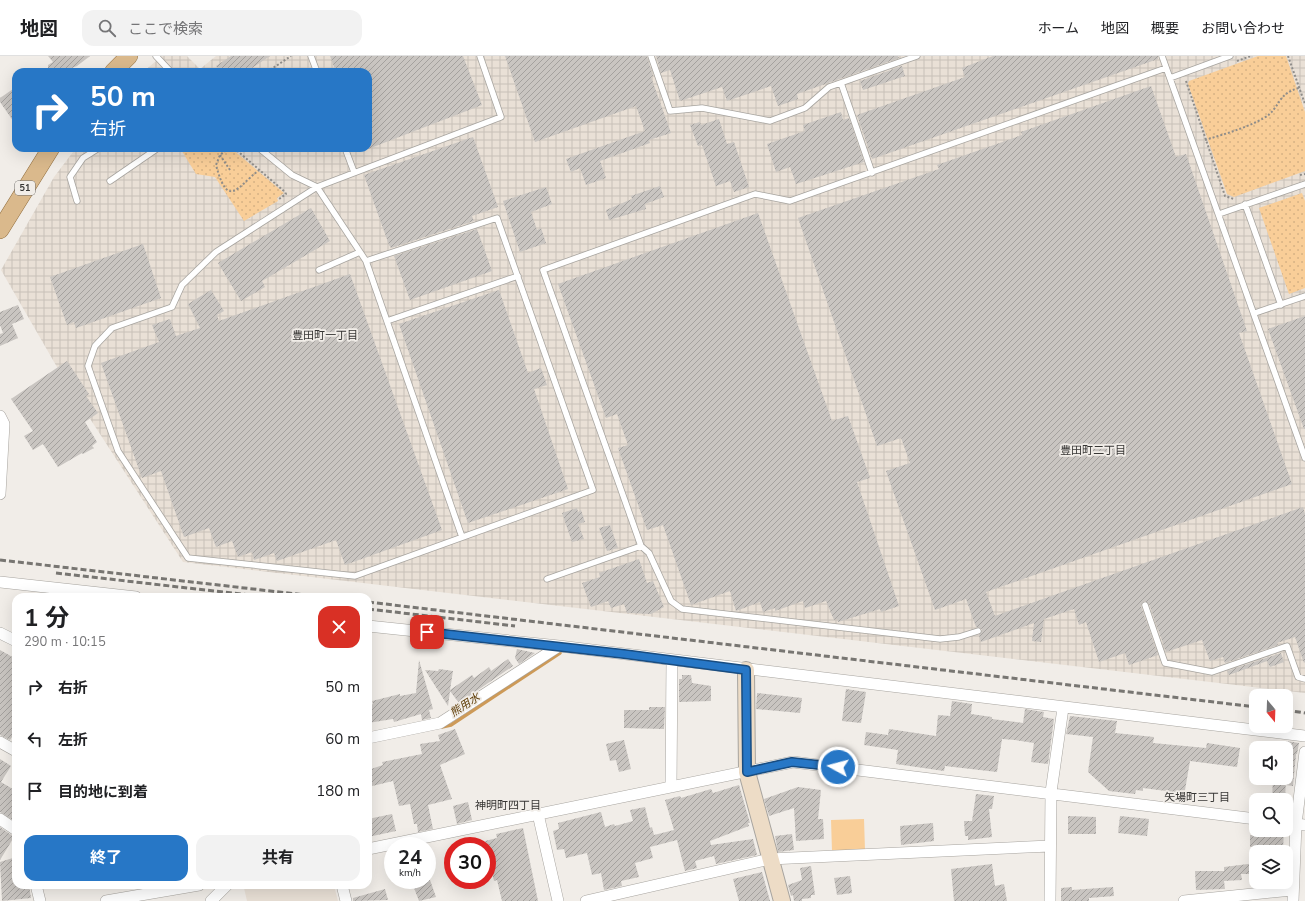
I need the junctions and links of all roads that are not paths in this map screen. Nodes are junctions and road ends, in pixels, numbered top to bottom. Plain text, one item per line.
1 (129, 56) edge
2 (156, 56) edge
3 (311, 56) edge
4 (480, 56) edge
5 (651, 56) edge
6 (917, 56) edge
7 (1162, 56) edge
8 (1230, 56) edge
9 (117, 68) edge
10 (167, 68) edge
11 (316, 68) edge
12 (1166, 68) junction
13 (1170, 78) junction
14 (841, 83) junction
15 (49, 152) edge
16 (93, 152) edge
17 (150, 152) edge
18 (264, 152) edge
19 (346, 152) edge
20 (354, 172) junction
21 (872, 173) junction
22 (110, 181) dead end
23 (1305, 184) edge
24 (318, 187) junction
25 (77, 201) dead end
26 (1245, 204) junction
27 (1219, 214) junction
28 (0, 230) edge
29 (360, 252) junction
30 (366, 261) junction
31 (319, 270) dead end
32 (518, 276) junction
33 (1305, 296) edge
34 (1281, 305) junction
35 (1254, 313) junction
36 (387, 321) junction
37 (0, 416) edge
38 (1305, 458) edge
39 (0, 494) edge
40 (462, 538) junction
41 (641, 546) junction
42 (548, 579) dead end
43 (0, 582) edge
44 (79, 593) edge
45 (1145, 605) dead end
46 (372, 626) edge
47 (978, 631) dead end
48 (0, 633) edge
49 (12, 639) edge
50 (559, 646) junction
51 (672, 660) junction
52 (746, 670) junction
53 (1305, 679) edge
54 (1063, 708) junction
55 (1305, 736) edge
56 (372, 737) edge
57 (0, 742) edge
58 (12, 749) edge
59 (1305, 752) edge
60 (747, 772) junction
61 (671, 787) junction
62 (1051, 792) junction
63 (538, 814) junction
64 (1249, 818) edge
65 (0, 820) edge
66 (1296, 824) edge
67 (12, 828) edge
68 (1050, 846) junction
69 (372, 848) edge
70 (770, 859) junction
71 (37, 889) edge
72 (176, 889) edge
73 (223, 889) edge
74 (343, 889) edge
75 (1293, 895) edge
76 (40, 901) edge
77 (106, 901) edge
78 (211, 901) edge
79 (346, 901) edge
80 (558, 901) edge
81 (586, 901) edge
82 (782, 901) edge
83 (1050, 901) edge
84 (1184, 901) edge

1 - 9 main road
2 - 10 lane
3 - 11 lane
4 - 20 lane
5 - 14 lane
6 - 14 lane
7 - 12 lane
8 - 13 lane
12 - 13 lane
12 - 21 lane
13 - 27 lane
14 - 21 lane
15 - 28 main road, 51
16 - 25 lane
17 - 22 lane
18 - 24 lane
19 - 20 lane
20 - 24 lane
21 - 41 lane
23 - 26 lane
24 - 29 lane
24 - 40 lane
26 - 27 lane
26 - 34 lane
27 - 35 lane
29 - 30 lane
29 - 31 lane
30 - 32 lane
30 - 36 lane
32 - 36 lane
32 - 40 lane
33 - 34 lane
34 - 35 lane
35 - 38 lane
36 - 40 lane
37 - 39 street
41 - 42 lane
41 - 47 lane
43 - 44 street
45 - 53 lane
46 - 50 street
48 - 49 street
50 - 51 street
50 - 56 street
51 - 52 street
51 - 61 street
52 - 54 street
52 - 60 street
54 - 55 street
54 - 62 street
57 - 58 street
59 - 66 street
60 - 61 street
60 - 62 street
60 - 70 street
61 - 63 street
62 - 64 street
62 - 68 street
63 - 69 street
63 - 80 street
65 - 67 street
66 - 75 street
68 - 70 street
68 - 83 street
70 - 81 street
70 - 82 street
71 - 76 street
72 - 77 street
73 - 78 street
74 - 79 street
75 - 84 street

